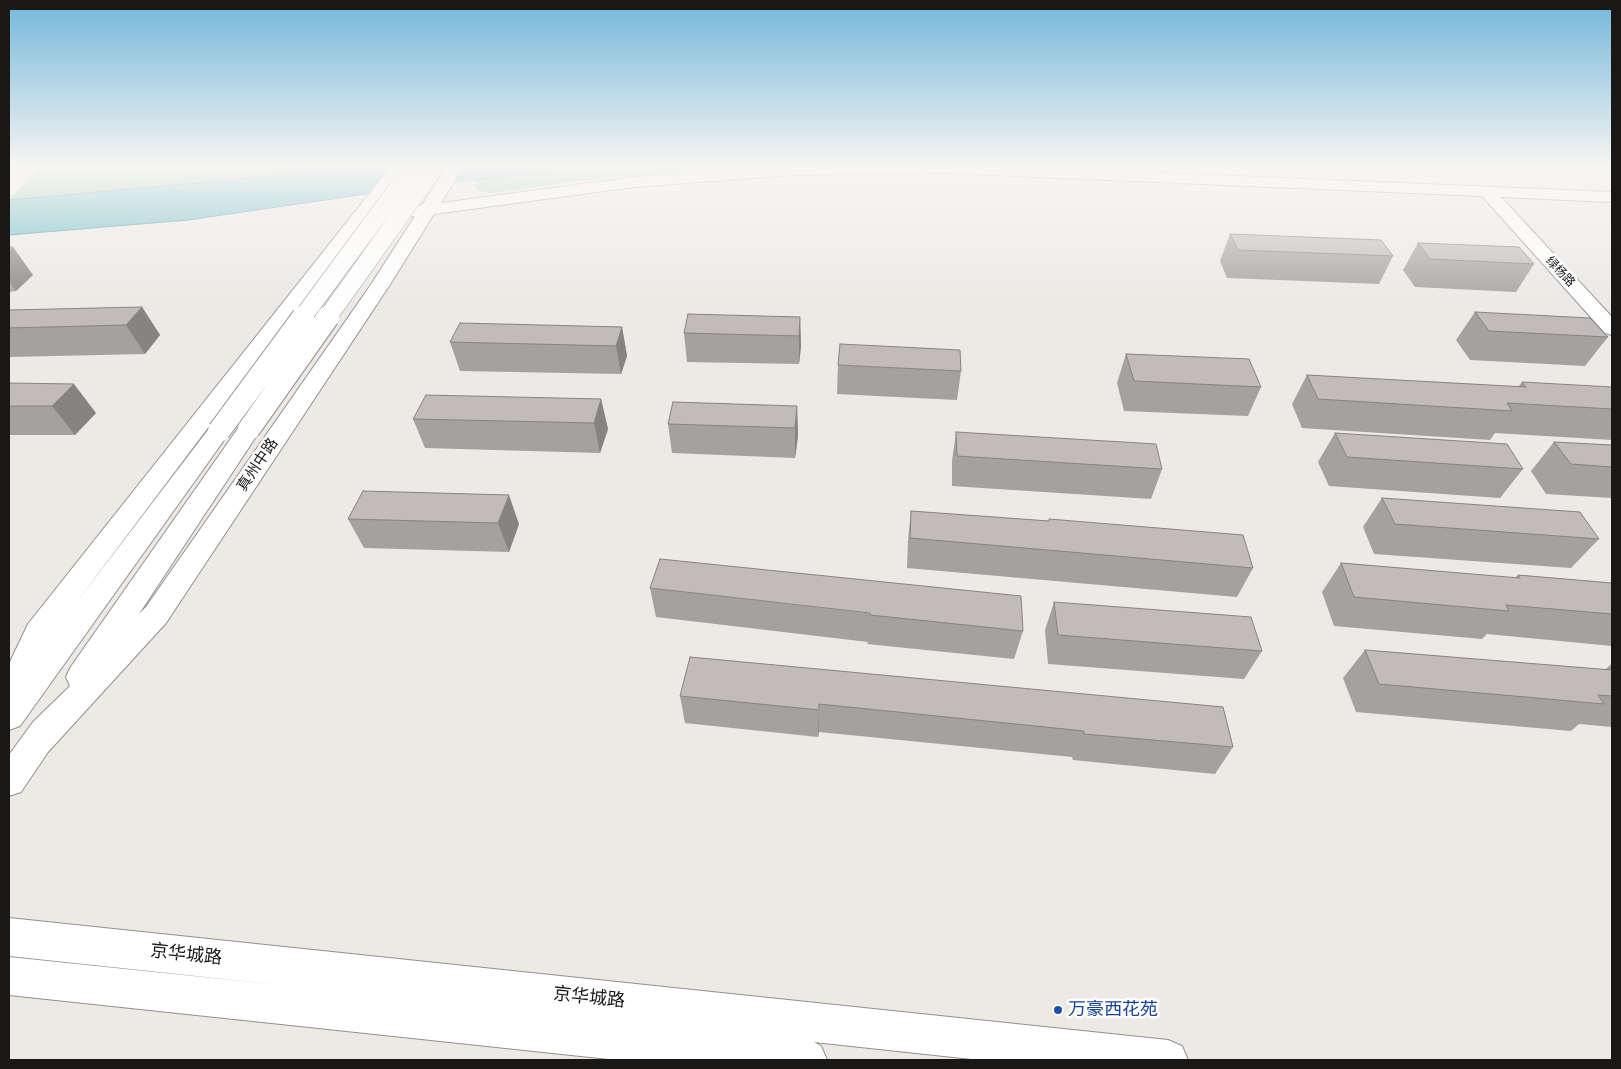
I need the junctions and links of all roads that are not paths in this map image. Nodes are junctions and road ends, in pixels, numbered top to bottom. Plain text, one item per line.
1 (359, 215) edge
2 (378, 215) edge
3 (392, 215) edge
4 (410, 215) edge
5 (424, 215) edge
6 (1507, 215) edge
7 (356, 219) junction
8 (1612, 329) edge
9 (9, 697) edge
10 (9, 716) edge
11 (34, 745) junction
12 (9, 781) edge
13 (9, 936) edge
14 (9, 976) edge
15 (806, 1060) edge
16 (1168, 1060) edge

1 - 7 street
2 - 10 street, bridge
3 - 7 street
4 - 11 street, 真州中路, bridge
5 - 11 street, 真州中路
6 - 8 street, 绿杨路
7 - 9 street
11 - 12 street, 真州中路
13 - 16 street, 京华城路
14 - 15 street

